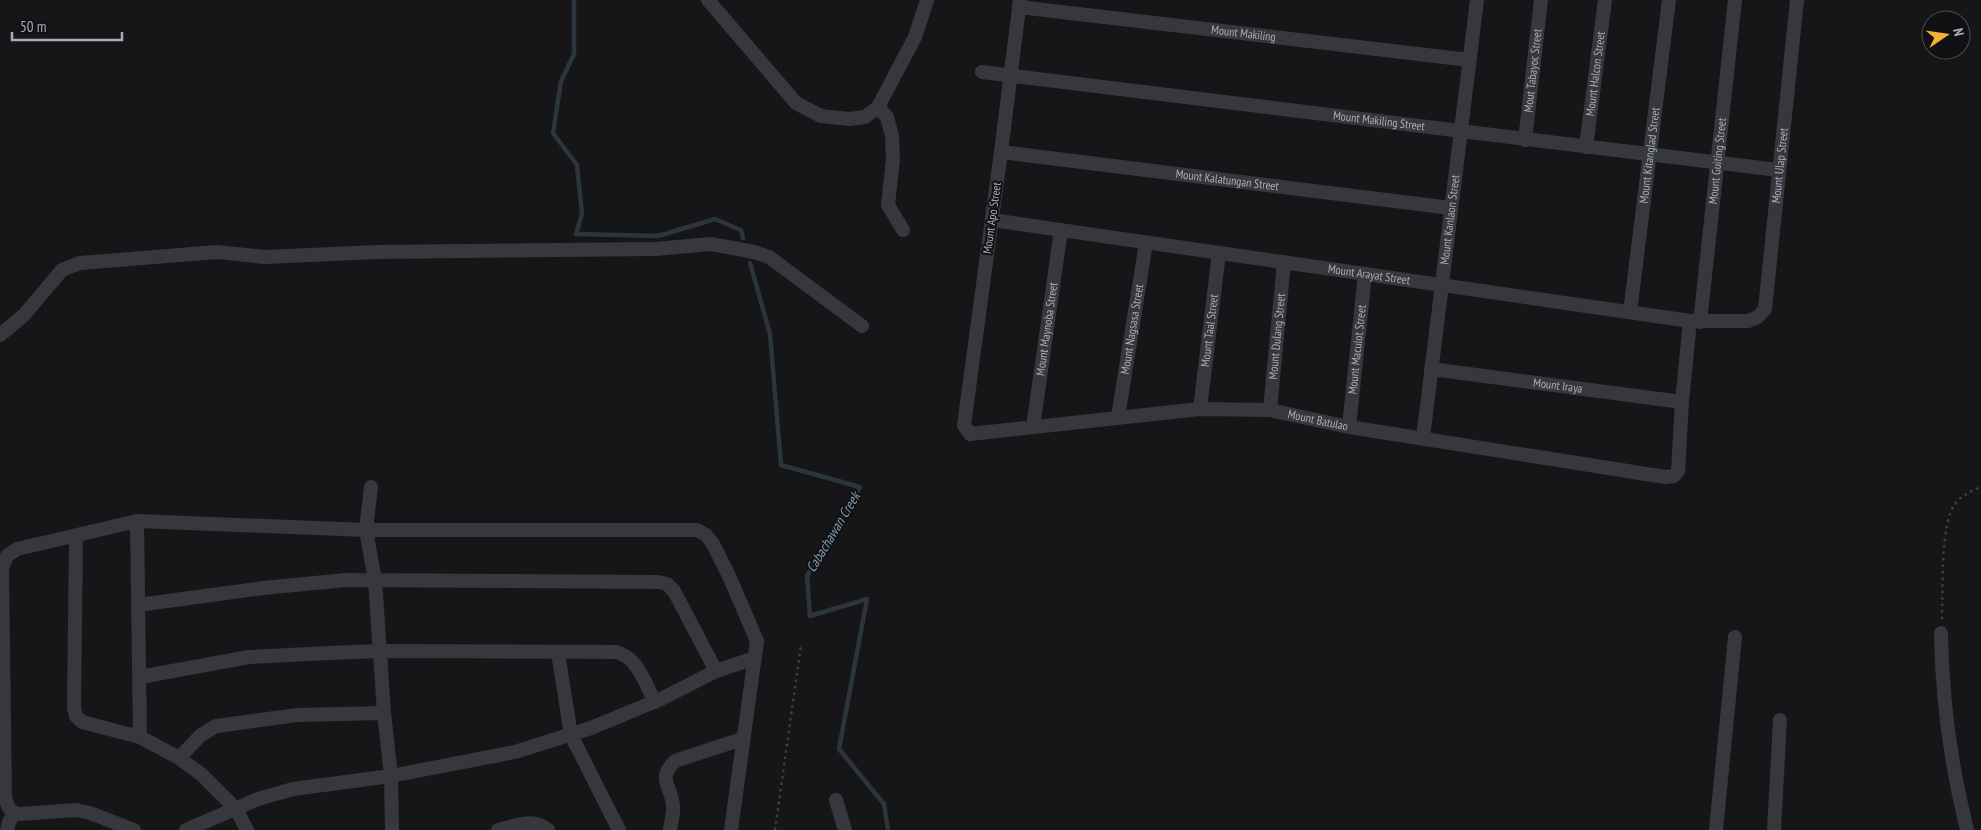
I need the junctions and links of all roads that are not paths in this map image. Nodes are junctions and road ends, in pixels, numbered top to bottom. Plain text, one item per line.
1 (708, 0) edge
2 (927, 0) edge
3 (1477, 0) edge
4 (1541, 0) edge
5 (1605, 0) edge
6 (1669, 0) edge
7 (1735, 0) edge
8 (1796, 0) edge
9 (1019, 3) edge
10 (1470, 60) junction
11 (982, 72) dead end
12 (1010, 76) junction
13 (878, 107) junction
14 (1460, 132) junction
15 (1525, 140) junction
16 (1586, 148) junction
17 (1001, 152) junction
18 (1650, 155) junction
19 (1716, 163) junction
20 (1778, 170) junction
21 (1451, 208) junction
22 (992, 220) junction
23 (903, 230) dead end
24 (1061, 230) junction
25 (1146, 243) junction
26 (1219, 253) junction
27 (1284, 262) junction
28 (1365, 274) junction
29 (1442, 285) junction
30 (1630, 312) junction
31 (1695, 321) junction
32 (1748, 321) joint
33 (862, 326) dead end
34 (0, 335) edge
35 (1431, 369) junction
36 (1682, 402) junction
37 (1200, 409) junction
38 (1270, 410) junction
39 (1118, 417) junction
40 (1349, 426) junction
41 (1033, 427) junction
42 (970, 434) joint
43 (1423, 438) junction
44 (1665, 477) joint
45 (371, 487) dead end
46 (137, 521) junction
47 (366, 530) junction
48 (76, 536) junction
49 (375, 580) junction
50 (138, 605) junction
51 (1941, 633) road end
52 (1735, 637) dead end
53 (380, 651) junction
54 (558, 653) junction
55 (755, 658) junction
56 (716, 671) junction
57 (140, 677) junction
58 (655, 702) junction
59 (384, 713) junction
60 (1780, 720) dead end
61 (571, 734) junction
62 (140, 737) junction
63 (742, 739) junction
64 (179, 758) junction
65 (391, 776) junction
66 (836, 800) dead end
67 (236, 809) junction
68 (14, 813) junction
69 (7, 830) edge
70 (134, 830) edge
71 (186, 830) edge
72 (247, 830) edge
73 (392, 830) edge
74 (498, 830) edge
75 (548, 830) edge
76 (619, 830) edge
77 (670, 830) edge
78 (730, 830) edge
79 (845, 830) edge
80 (1716, 830) edge
81 (1774, 830) edge
82 (1967, 830) edge

1 - 13 street
2 - 13 street
3 - 10 street, Mount Kanlaon Street
4 - 15 street, Mout Tabayoc Street
5 - 16 street, Mount Halcon Street
6 - 18 street, Mount Kitanglad Street
7 - 19 street, Mount Guiting Street
8 - 20 street, Mount Ulap Street
9 - 10 street, Mount Makiling
9 - 12 street, Mount Apo Street
10 - 14 street, Mount Kanlaon Street
11 - 12 street, Mount Makiling Street
12 - 14 street, Mount Makiling Street
12 - 17 street, Mount Apo Street
13 - 23 street
14 - 15 street, Mount Makiling Street
14 - 21 street, Mount Kanlaon Street
15 - 16 street, Mount Makiling Street
16 - 18 street, Mount Makiling Street
17 - 21 street, Mount Kalatungan Street
17 - 22 street, Mount Apo Street
18 - 19 street, Mount Makiling Street
18 - 30 street, Mount Kitanglad Street
19 - 20 street, Mount Makiling Street
19 - 31 street, Mount Guiting Street
20 - 32 street, Mount Ulap Street
21 - 29 street, Mount Kanlaon Street
22 - 24 street, Mount Arayat Street
22 - 42 street, Mount Apo Street
24 - 25 street, Mount Arayat Street
24 - 41 street, Mount Maynoba Street
25 - 26 street, Mount Arayat Street
25 - 39 street, Mount Nagsasa Street
26 - 27 street, Mount Arayat Street
26 - 37 street, Mount Taal Street
27 - 28 street, Mount Arayat Street
27 - 38 street, Mount Dulang Street
28 - 29 street, Mount Arayat Street
28 - 40 street, Mount Maculot Street
29 - 30 street, Mount Arayat Street
29 - 35 street, Mount Kanlaon Street
30 - 31 street, Mount Arayat Street
31 - 32 street, Mount Arayat Street
31 - 36 street, Mount Guiting Street
33 - 34 street
35 - 36 street, Mount Iraya
35 - 43 street, Mount Kanlaon Street
36 - 44 street, Mount Guiting Street
37 - 38 street, Mount Batulao
37 - 39 street, Mount Batulao
38 - 40 street, Mount Batulao
39 - 41 street, Mount Batulao
40 - 43 street, Mount Batulao
41 - 42 street, Mount Batulao
43 - 44 street, Mount Batulao
45 - 47 street
46 - 47 street
46 - 48 street
46 - 50 street
47 - 49 street
47 - 55 street
48 - 62 street
48 - 68 street
49 - 50 street
49 - 53 street
49 - 56 street
50 - 57 street
51 - 82 street
52 - 80 street
53 - 54 street
53 - 57 street
53 - 59 street
54 - 58 street
54 - 61 street
55 - 56 street
55 - 63 street
56 - 58 street
57 - 62 street
58 - 61 street
59 - 64 street
59 - 65 street
60 - 81 street
61 - 65 street
61 - 76 street
62 - 64 street
63 - 77 street
63 - 78 street
64 - 67 street
65 - 67 street
65 - 73 street
66 - 79 street
67 - 71 street
67 - 72 street
68 - 69 street
68 - 70 street
74 - 75 street

